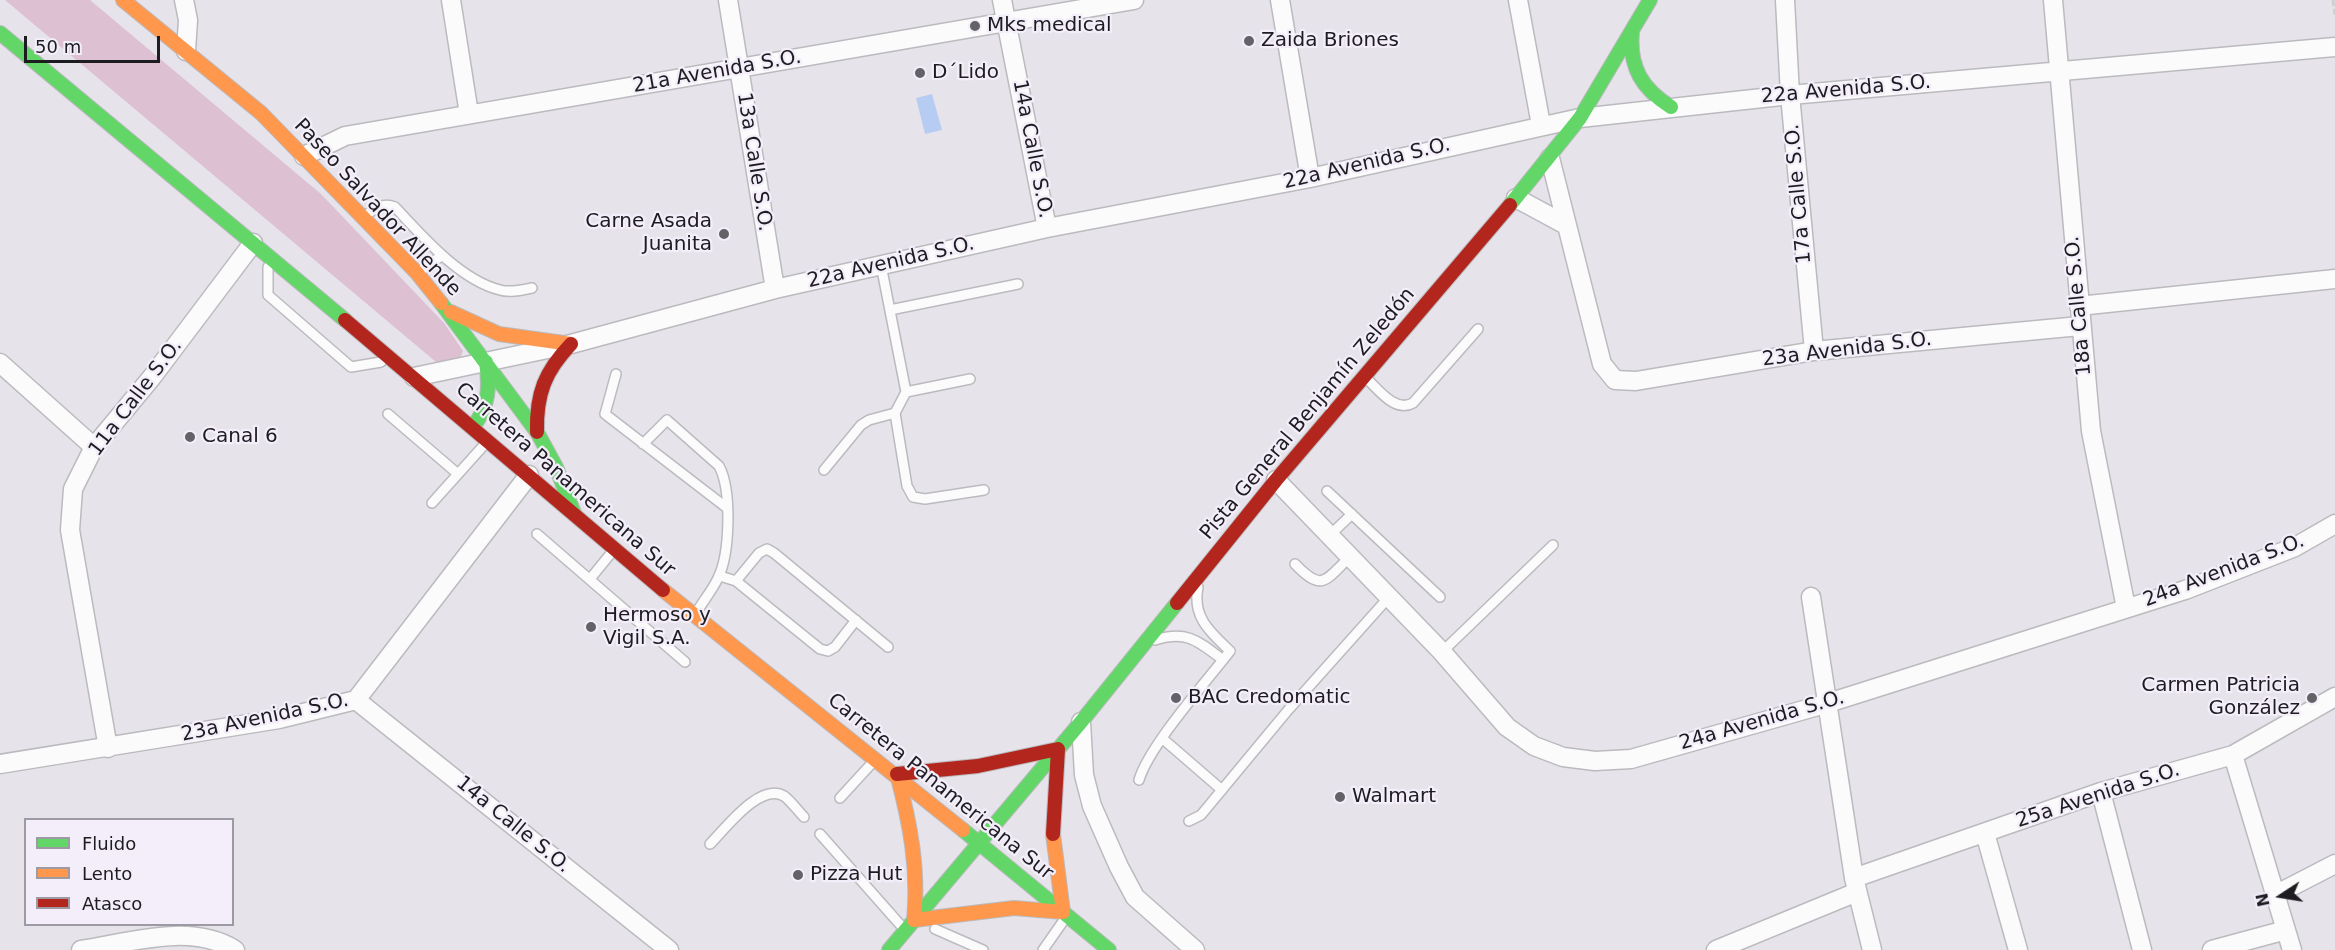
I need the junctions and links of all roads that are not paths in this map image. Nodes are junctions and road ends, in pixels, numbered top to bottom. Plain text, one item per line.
1 (123, 0) edge
2 (184, 0) edge
3 (451, 0) edge
4 (728, 0) edge
5 (1002, 0) edge
6 (1134, 0) edge
7 (1280, 0) edge
8 (1518, 0) edge
9 (1650, 0) edge
10 (1785, 0) edge
11 (2053, 0) edge
12 (1006, 21) junction
13 (0, 33) edge
14 (1632, 33) junction
15 (2335, 47) edge
16 (186, 51) junction
17 (739, 69) junction
18 (2058, 71) junction
19 (1790, 95) junction
20 (1671, 107) junction
21 (469, 114) junction
22 (1581, 118) junction
23 (1541, 125) junction
24 (304, 156) junction
25 (1550, 158) junction
26 (1310, 178) junction
27 (1516, 198) junction
28 (364, 216) junction
29 (1566, 225) junction
30 (1047, 228) junction
31 (253, 243) junction
32 (441, 256) junction
33 (268, 258) junction
34 (881, 265) junction
35 (417, 273) junction
36 (2335, 279) edge
37 (1018, 284) dead end
38 (532, 288) dead end
39 (775, 289) junction
40 (2079, 306) junction
41 (890, 310) junction
42 (448, 311) junction
43 (2080, 326) junction
44 (1478, 329) dead end
45 (572, 344) junction
46 (1814, 351) junction
47 (394, 361) junction
48 (486, 362) junction
49 (0, 363) edge
50 (616, 374) dead end
51 (414, 377) junction
52 (1365, 377) junction
53 (970, 379) dead end
54 (906, 392) junction
55 (895, 413) junction
56 (388, 414) dead end
57 (473, 427) junction
58 (537, 432) junction
59 (488, 440) junction
60 (643, 444) junction
61 (94, 447) junction
62 (824, 470) dead end
63 (458, 474) junction
64 (529, 475) junction
65 (1276, 480) junction
66 (984, 490) dead end
67 (1327, 491) dead end
68 (432, 503) dead end
69 (728, 508) junction
70 (574, 513) junction
71 (1352, 514) junction
72 (2335, 524) edge
73 (537, 534) dead end
74 (1329, 536) junction
75 (1553, 546) dead end
76 (615, 548) junction
77 (1350, 557) junction
78 (1295, 564) dead end
79 (1202, 571) junction
80 (720, 576) junction
81 (590, 579) junction
82 (736, 581) junction
83 (1389, 597) junction
84 (1440, 597) dead end
85 (1810, 597) dead end
86 (2126, 608) junction
87 (694, 616) junction
88 (856, 620) junction
89 (1144, 643) junction
90 (888, 647) dead end
91 (1442, 652) junction
92 (1223, 660) junction
93 (685, 662) dead end
94 (2335, 697) edge
95 (357, 700) junction
96 (1825, 704) junction
97 (1081, 722) junction
98 (1162, 739) junction
99 (108, 747) junction
100 (1058, 749) junction
101 (2233, 755) junction
102 (876, 758) junction
103 (0, 765) edge
104 (897, 774) junction
105 (1139, 780) dead end
106 (1222, 790) junction
107 (2101, 792) junction
108 (840, 798) dead end
109 (804, 817) dead end
110 (1189, 821) dead end
111 (1985, 833) junction
112 (820, 834) dead end
113 (979, 841) junction
114 (710, 844) dead end
115 (2335, 864) edge
116 (1856, 885) junction
117 (2275, 895) junction
118 (1065, 914) junction
119 (910, 925) junction
120 (2286, 930) junction
121 (234, 949) edge
122 (81, 950) edge
123 (669, 950) edge
124 (889, 950) edge
125 (983, 950) edge
126 (1043, 950) edge
127 (1109, 950) edge
128 (1195, 950) edge
129 (1716, 950) edge
130 (1872, 950) edge
131 (2018, 950) edge
132 (2142, 950) edge
133 (2212, 950) edge
134 (2292, 950) edge

1 - 16 main road, Paseo Salvador Allende
2 - 16 street
3 - 21 street
4 - 17 street, 13a Calle S.O.
5 - 12 street, 14a Calle S.O.
6 - 12 street, 21a Avenida S.O.
7 - 26 street
8 - 23 street
9 - 14 main road, Pista General Benjamín Zeledón
10 - 19 street, 17a Calle S.O.
11 - 18 street, 18a Calle S.O.
12 - 17 street, 21a Avenida S.O.
12 - 30 street, 14a Calle S.O.
13 - 31 main road, Carretera Panamericana Sur
14 - 20 main road
14 - 22 main road, Pista General Benjamín Zeledón
15 - 18 street, 22a Avenida S.O.
16 - 24 main road, Paseo Salvador Allende
17 - 21 street, 21a Avenida S.O.
17 - 39 street, 13a Calle S.O.
18 - 19 street, 22a Avenida S.O.
18 - 40 street, 18a Calle S.O.
19 - 20 street, 22a Avenida S.O.
19 - 46 street, 17a Calle S.O.
20 - 22 street, 22a Avenida S.O.
21 - 24 street, 21a Avenida S.O.
22 - 23 street, 22a Avenida S.O.
22 - 25 main road, Pista General Benjamín Zeledón
23 - 26 street, 22a Avenida S.O.
24 - 28 main road, Paseo Salvador Allende
25 - 27 main road, Pista General Benjamín Zeledón
25 - 29 street
26 - 30 street, 22a Avenida S.O.
27 - 29 street
27 - 52 main road, Pista General Benjamín Zeledón
28 - 32 lane
28 - 35 main road, Paseo Salvador Allende
29 - 46 street, 23a Avenida S.O.
30 - 34 street, 22a Avenida S.O.
31 - 33 main road, Carretera Panamericana Sur
31 - 61 street, 11a Calle S.O.
32 - 35 lane
32 - 38 lane
33 - 47 main road, Carretera Panamericana Sur
33 - 47 lane
34 - 39 street, 22a Avenida S.O.
34 - 41 lane
35 - 42 main road, Paseo Salvador Allende
36 - 40 street
37 - 41 lane
39 - 45 street, 22a Avenida S.O.
40 - 43 street, 18a Calle S.O.
41 - 54 lane
42 - 45 main road
42 - 48 main road, Paseo Salvador Allende
43 - 46 street, 23a Avenida S.O.
43 - 86 street, 18a Calle S.O.
44 - 52 lane
45 - 48 street, 22a Avenida S.O.
45 - 58 main road
47 - 51 main road, Carretera Panamericana Sur
48 - 51 street, 22a Avenida S.O.
48 - 57 main road
48 - 58 main road, Paseo Salvador Allende
49 - 61 street
50 - 60 lane
51 - 57 main road, Carretera Panamericana Sur
52 - 65 main road, Pista General Benjamín Zeledón
53 - 54 lane
54 - 55 lane
55 - 62 lane
55 - 66 lane
56 - 63 lane
57 - 59 main road, Carretera Panamericana Sur
58 - 70 main road, Paseo Salvador Allende
59 - 63 lane
59 - 64 main road, Carretera Panamericana Sur
60 - 69 lane
60 - 69 lane
61 - 99 street, 11a Calle S.O.
63 - 68 lane
64 - 70 main road, Carretera Panamericana Sur
64 - 95 street, 23a Avenida S.O.
65 - 74 street, 24a Avenida S.O.
65 - 79 main road, Pista General Benjamín Zeledón
67 - 71 lane
69 - 80 lane
70 - 76 main road, Carretera Panamericana Sur
71 - 74 lane
71 - 84 lane
72 - 86 street, 24a Avenida S.O.
73 - 81 lane
74 - 77 street, 24a Avenida S.O.
75 - 91 lane
76 - 81 lane
76 - 87 main road, Carretera Panamericana Sur
77 - 78 lane
77 - 83 street, 24a Avenida S.O.
79 - 89 main road, Pista General Benjamín Zeledón
79 - 92 lane
80 - 82 lane
80 - 87 lane
81 - 93 lane
82 - 88 lane
82 - 88 lane
83 - 91 street, 24a Avenida S.O.
83 - 106 lane
85 - 96 street
86 - 96 street, 24a Avenida S.O.
87 - 102 main road, Carretera Panamericana Sur
88 - 90 lane
89 - 92 lane
89 - 97 main road, Pista General Benjamín Zeledón
91 - 96 street, 24a Avenida S.O.
92 - 98 lane
94 - 101 street, 25a Avenida S.O.
95 - 99 street, 23a Avenida S.O.
95 - 123 street, 14a Calle S.O.
96 - 116 street
97 - 100 main road, Pista General Benjamín Zeledón
97 - 128 street
98 - 105 lane
98 - 106 lane
99 - 103 street, 23a Avenida S.O.
100 - 104 main road
100 - 113 main road, Pista General Benjamín Zeledón
100 - 118 main road
101 - 107 street, 25a Avenida S.O.
101 - 117 street
102 - 104 main road, Carretera Panamericana Sur
102 - 108 lane
104 - 113 main road, Carretera Panamericana Sur
104 - 119 main road
106 - 110 lane
107 - 111 street, 25a Avenida S.O.
107 - 132 street
109 - 114 lane
111 - 116 street, 25a Avenida S.O.
111 - 131 street
112 - 119 lane
113 - 118 main road, Carretera Panamericana Sur
113 - 119 main road, Pista General Benjamín Zeledón
115 - 117 street
116 - 129 street, 25a Avenida S.O.
116 - 130 street
117 - 120 street
118 - 119 main road
118 - 126 lane
118 - 127 main road, Carretera Panamericana Sur
119 - 124 main road, Pista General Benjamín Zeledón
119 - 125 lane
120 - 133 street
120 - 134 street
121 - 122 street

